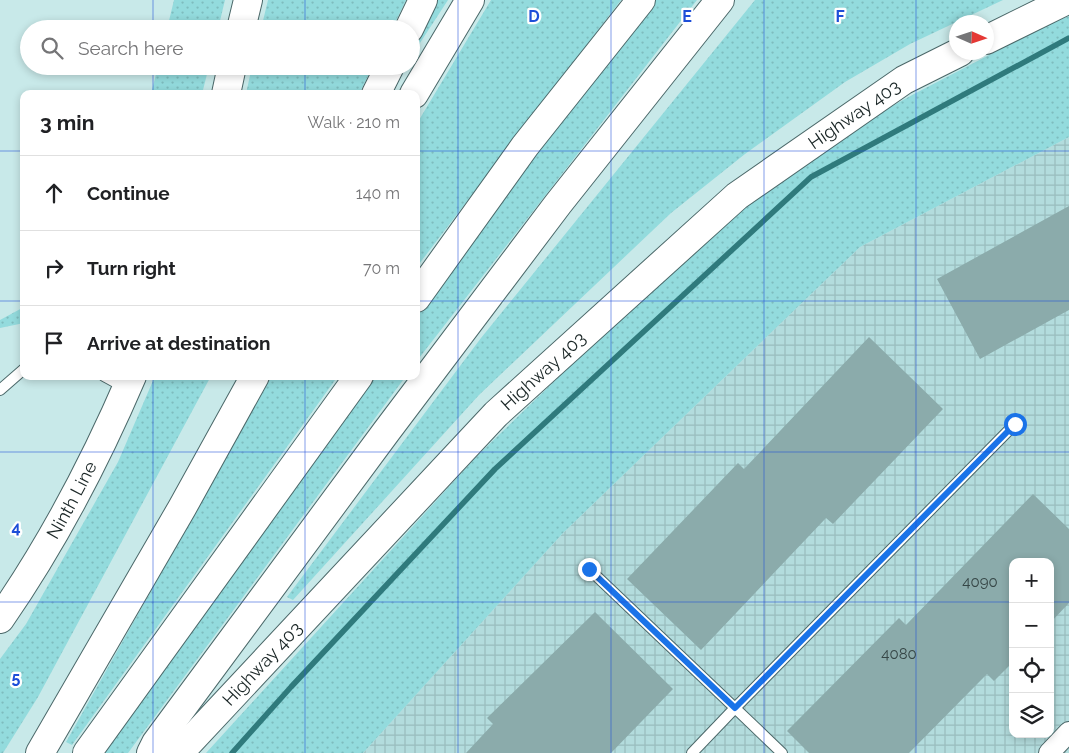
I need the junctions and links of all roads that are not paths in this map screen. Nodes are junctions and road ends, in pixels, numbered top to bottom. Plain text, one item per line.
1 (248, 0) edge
2 (423, 0) edge
3 (470, 0) edge
4 (640, 0) edge
5 (720, 0) edge
6 (1067, 0) edge
7 (243, 20) edge
8 (413, 20) edge
9 (994, 36) edge
10 (949, 58) edge
11 (230, 75) edge
12 (386, 75) edge
13 (227, 90) edge
14 (378, 90) edge
15 (416, 90) edge
16 (420, 292) edge
17 (20, 372) edge
18 (121, 380) edge
19 (233, 380) edge
20 (253, 380) edge
21 (357, 380) edge
22 (0, 390) edge
23 (1015, 424) dead end
24 (182, 508) junction
25 (589, 569) dead end
26 (0, 619) edge
27 (735, 708) junction
28 (1069, 732) edge
29 (40, 753) edge
30 (87, 753) edge
31 (151, 753) edge
32 (179, 753) edge
33 (692, 753) edge
34 (782, 753) edge
35 (1048, 753) edge

1 - 7 main road
2 - 8 main road
3 - 15 main road
4 - 16 main road
5 - 31 main road
6 - 9 main road
10 - 32 main road, Highway 403
11 - 13 main road
12 - 14 main road
17 - 22 lane
18 - 26 main road, Ninth Line
19 - 24 main road
20 - 24 main road
21 - 30 main road
23 - 27 lane
24 - 29 main road
25 - 27 lane
27 - 33 lane
27 - 34 lane
28 - 35 street

